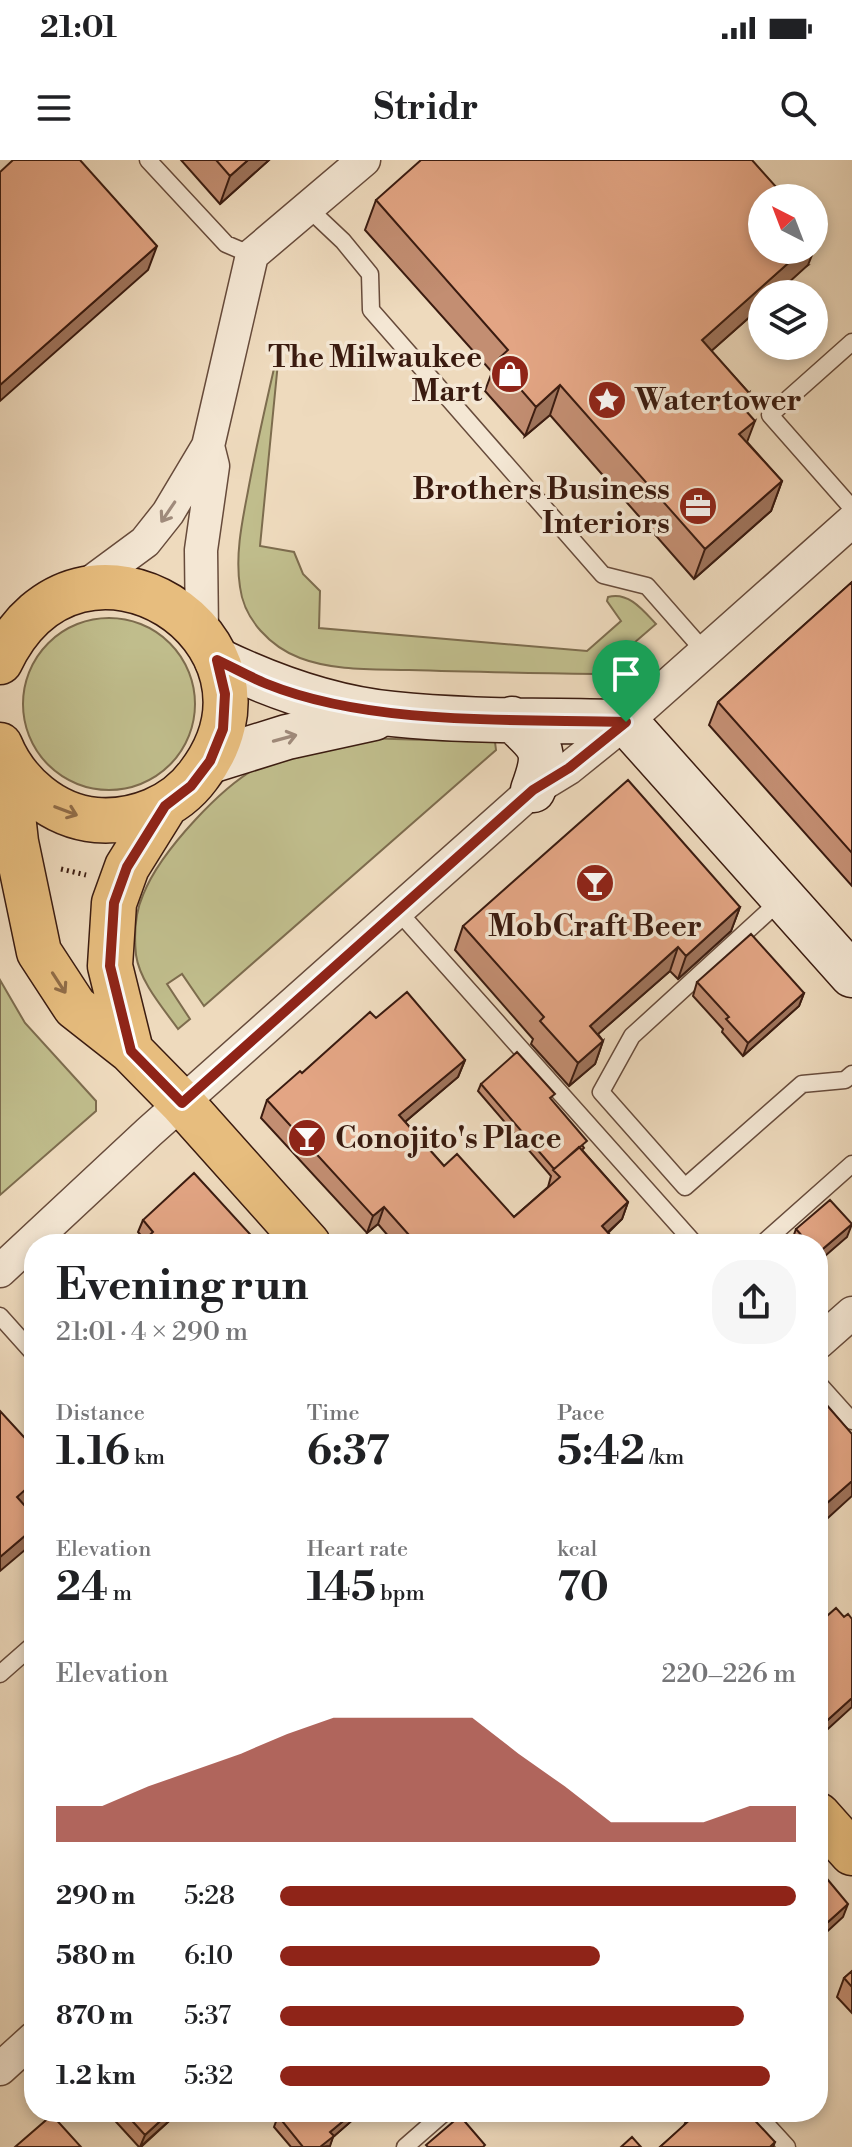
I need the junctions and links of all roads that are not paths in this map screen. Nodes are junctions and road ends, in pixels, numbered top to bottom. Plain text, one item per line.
1 (148, 160) edge
2 (364, 160) edge
3 (308, 208) junction
4 (252, 255) junction
5 (852, 342) edge
6 (208, 446) junction
7 (852, 519) edge
8 (69, 594) junction
9 (0, 610) edge
10 (210, 647) junction
11 (705, 652) junction
12 (0, 662) edge
13 (391, 714) junction
14 (512, 719) junction
15 (626, 722) junction
16 (3, 754) edge
17 (210, 761) junction
18 (533, 790) junction
19 (165, 806) junction
20 (783, 898) junction
21 (397, 910) junction
22 (852, 975) edge
23 (131, 1051) junction
24 (852, 1074) edge
25 (182, 1103) junction
26 (852, 1164) edge
27 (40, 1234) edge
28 (299, 1234) edge
29 (686, 1234) edge
30 (773, 1234) edge
31 (24, 1249) edge
32 (0, 1271) edge
33 (852, 1313) edge
34 (0, 1316) edge
35 (828, 1334) edge
36 (24, 1343) edge
37 (828, 1394) edge
38 (852, 1421) edge
39 (24, 1653) edge
40 (0, 1674) edge
41 (828, 1826) edge
42 (852, 1853) edge
43 (24, 2047) edge
44 (0, 2069) edge
45 (434, 2122) edge
46 (764, 2122) edge
47 (405, 2147) edge
48 (787, 2147) edge

1 - 4 lane
2 - 3 street
3 - 4 street
3 - 11 lane
4 - 6 street
5 - 7 lane
6 -> 8 street
6 - 10 street
7 - 11 street
8 - 9 main road
8 - 10 main road
8 - 12 main road
10 - 13 street
10 - 17 main road
11 - 15 street
13 - 14 street
17 -> 13 street
14 - 15 street
14 - 18 street
15 - 18 street
15 - 20 street
16 -> 19 main road
16 -> 23 main road
17 - 19 main road
18 - 21 street
19 - 23 main road
20 - 22 street
20 - 24 lane
21 - 25 street
21 - 29 lane
23 - 25 main road
25 - 27 street
25 - 28 main road
26 - 30 lane
31 - 32 street
33 - 35 street
34 - 36 lane
37 - 38 lane
39 - 40 lane
41 - 42 main road
43 - 44 street
45 - 47 lane
46 - 48 lane

